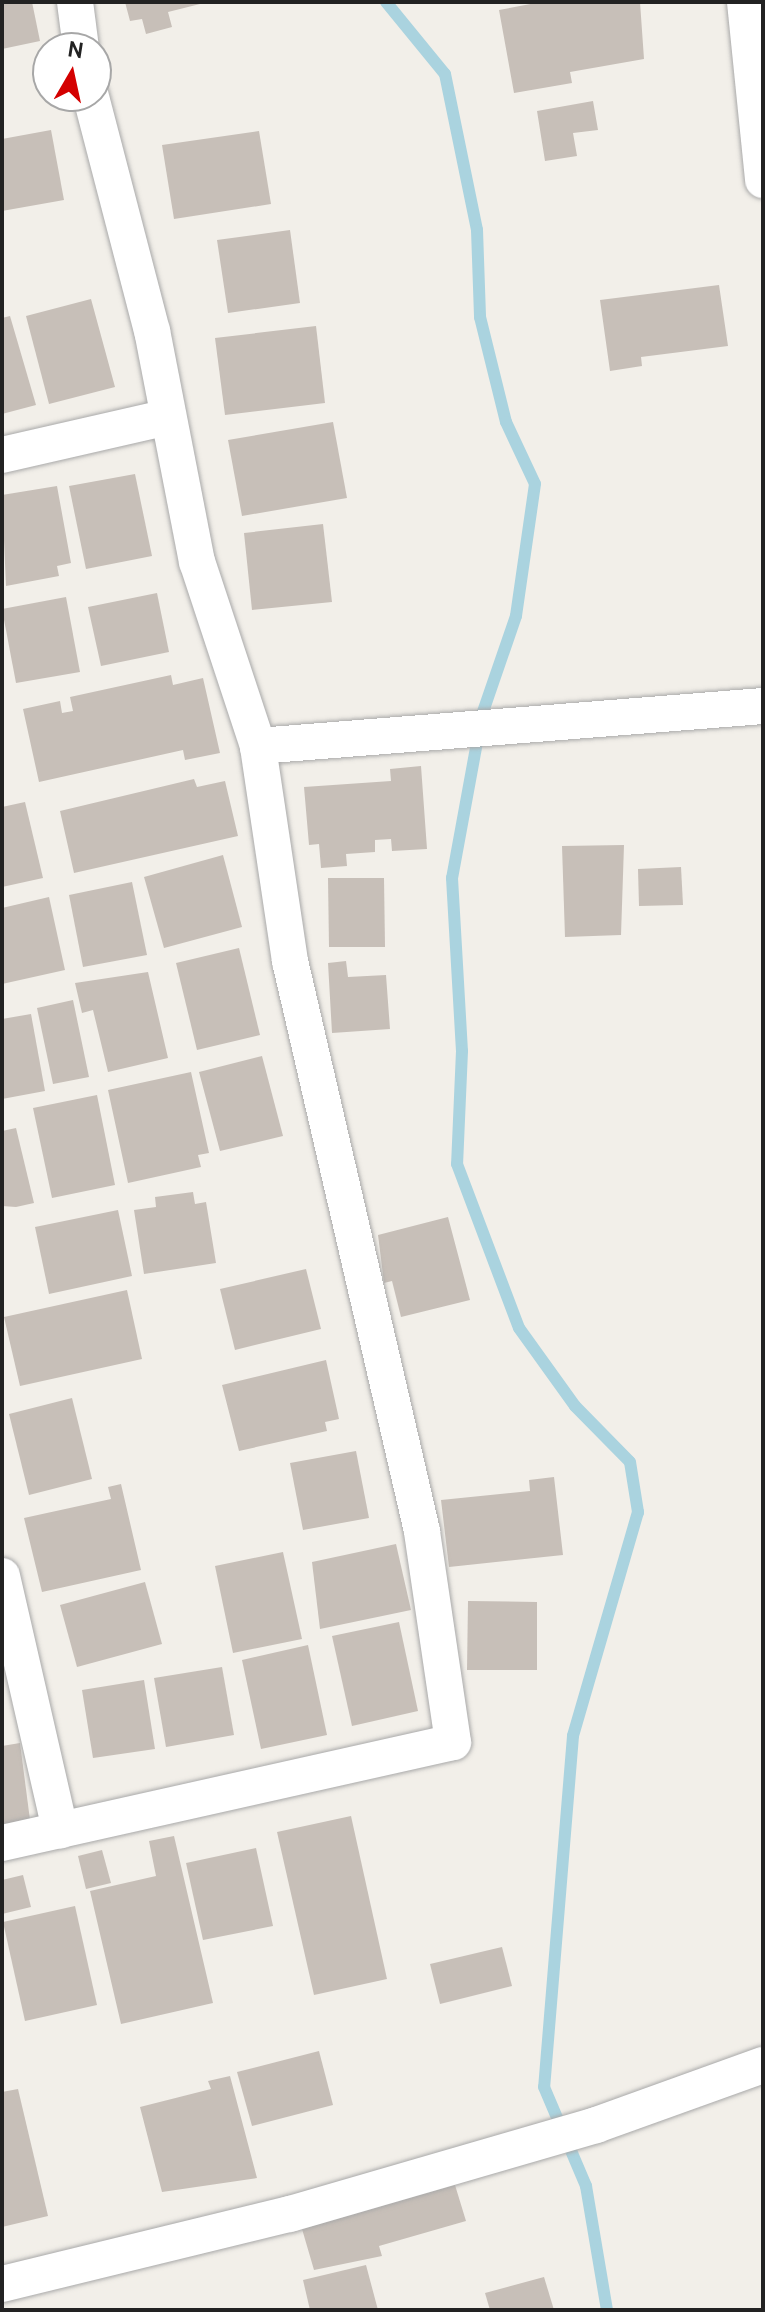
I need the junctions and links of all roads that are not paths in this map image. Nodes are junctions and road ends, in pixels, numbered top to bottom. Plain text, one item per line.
1 (75, 2) edge
2 (745, 2) edge
3 (79, 32) edge
4 (95, 112) edge
5 (763, 180) edge
6 (164, 418) junction
7 (2, 455) edge
8 (763, 706) edge
9 (258, 746) junction
10 (2, 1576) edge
11 (60, 1830) junction
12 (2, 1843) edge
13 (763, 2065) edge
14 (2, 2284) edge

1 - 3 street
2 - 5 street
4 - 6 street
6 - 7 street
6 - 9 street
8 - 9 street
9 - 11 street
10 - 11 street
11 - 12 street
13 - 14 street

